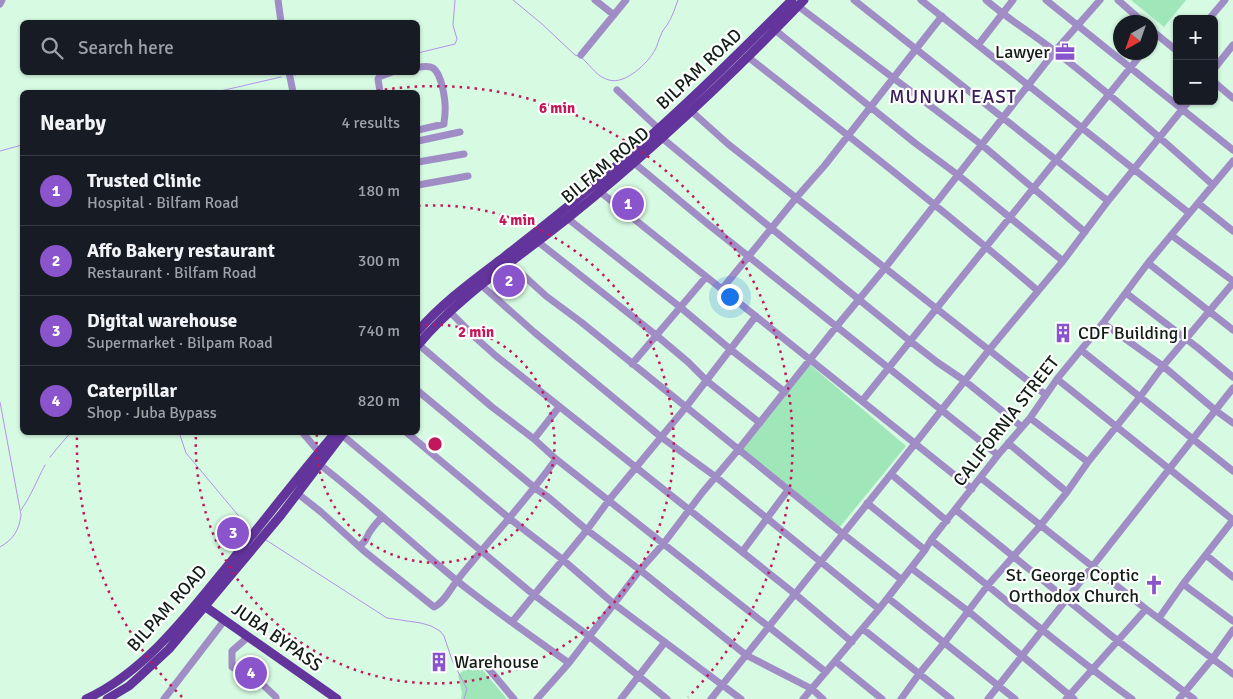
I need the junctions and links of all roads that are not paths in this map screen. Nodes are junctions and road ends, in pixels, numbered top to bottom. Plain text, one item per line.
1 (2, 0) edge
2 (278, 0) edge
3 (595, 0) edge
4 (626, 0) edge
5 (854, 0) edge
6 (921, 0) edge
7 (986, 0) edge
8 (1013, 0) edge
9 (1046, 0) edge
10 (1100, 0) edge
11 (1118, 0) edge
12 (1225, 0) edge
13 (798, 2) edge
14 (0, 4) edge
15 (1002, 14) junction
16 (614, 15) junction
17 (1135, 15) edge
18 (1212, 15) edge
19 (942, 16) junction
20 (281, 20) edge
21 (1078, 25) junction
22 (776, 30) junction
23 (1158, 36) edge
24 (978, 45) junction
25 (1233, 45) edge
26 (916, 48) junction
27 (1173, 48) edge
28 (1055, 51) junction
29 (581, 55) dead end
30 (748, 56) junction
31 (1137, 60) edge
32 (1218, 65) edge
33 (420, 67) edge
34 (1131, 67) junction
35 (289, 75) edge
36 (384, 75) edge
37 (893, 77) junction
38 (1029, 85) junction
39 (1218, 85) edge
40 (291, 90) edge
41 (380, 90) edge
42 (617, 90) dead end
43 (1109, 95) junction
44 (1233, 98) edge
45 (1186, 105) edge
46 (870, 106) junction
47 (688, 108) junction
48 (1183, 109) junction
49 (1004, 117) junction
50 (1082, 128) junction
51 (659, 129) junction
52 (420, 130) edge
53 (460, 132) dead end
54 (847, 135) junction
55 (662, 138) junction
56 (1160, 138) junction
57 (420, 141) edge
58 (982, 145) junction
59 (1233, 150) edge
60 (464, 154) dead end
61 (1056, 160) junction
62 (1233, 160) edge
63 (420, 162) edge
64 (633, 162) junction
65 (1134, 169) junction
66 (958, 175) junction
67 (468, 176) dead end
68 (420, 185) edge
69 (1213, 185) junction
70 (1034, 188) junction
71 (599, 191) junction
72 (796, 198) junction
73 (1108, 202) junction
74 (1198, 203) junction
75 (935, 204) junction
76 (1189, 213) junction
77 (567, 218) junction
78 (1010, 218) junction
79 (771, 228) junction
80 (1233, 231) edge
81 (1085, 232) junction
82 (1171, 235) junction
83 (537, 241) junction
84 (986, 246) junction
85 (748, 256) junction
86 (1063, 261) junction
87 (510, 263) junction
88 (1148, 263) junction
89 (885, 268) junction
90 (706, 276) junction
91 (1233, 282) edge
92 (481, 285) junction
93 (722, 289) junction
94 (1038, 291) junction
95 (1126, 293) junction
96 (859, 299) junction
97 (680, 307) junction
98 (446, 308) junction
99 (936, 308) junction
100 (1209, 310) junction
101 (756, 316) junction
102 (1103, 323) junction
103 (836, 327) junction
104 (420, 329) edge
105 (1233, 330) edge
106 (656, 335) junction
107 (1186, 339) junction
108 (420, 341) edge
109 (910, 341) junction
110 (420, 346) edge
111 (730, 349) junction
112 (989, 350) junction
113 (1081, 350) junction
114 (810, 360) junction
115 (632, 364) junction
116 (1163, 366) junction
117 (888, 368) junction
118 (1233, 377) edge
119 (1058, 379) junction
120 (707, 381) junction
121 (964, 381) junction
122 (1233, 388) edge
123 (785, 392) junction
124 (420, 393) edge
125 (1046, 395) junction
126 (1140, 397) junction
127 (862, 401) junction
128 (559, 407) junction
129 (686, 407) junction
130 (942, 410) junction
131 (1215, 410) junction
132 (1030, 418) junction
133 (760, 423) junction
134 (1233, 423) edge
135 (1022, 427) junction
136 (1117, 427) junction
137 (305, 435) edge
138 (339, 435) edge
139 (340, 435) edge
140 (343, 435) edge
141 (410, 435) edge
142 (661, 437) junction
143 (534, 439) junction
144 (1193, 439) junction
145 (915, 443) junction
146 (1008, 443) junction
147 (738, 450) junction
148 (320, 452) junction
149 (998, 455) junction
150 (556, 459) junction
151 (1088, 462) junction
152 (319, 464) junction
153 (636, 468) junction
154 (1169, 469) junction
155 (1233, 471) edge
156 (891, 474) junction
157 (716, 477) junction
158 (981, 478) junction
159 (536, 488) junction
160 (972, 488) junction
161 (788, 490) junction
162 (1067, 492) junction
163 (297, 493) junction
164 (609, 500) junction
165 (867, 503) junction
166 (689, 510) junction
167 (956, 510) junction
168 (383, 517) junction
169 (509, 518) junction
170 (767, 519) junction
171 (1233, 520) edge
172 (947, 521) junction
173 (1040, 526) junction
174 (587, 530) junction
175 (843, 534) junction
176 (931, 540) junction
177 (664, 543) junction
178 (359, 546) junction
179 (925, 550) junction
180 (482, 551) junction
181 (742, 552) junction
182 (1206, 555) junction
183 (1013, 556) junction
184 (562, 559) junction
185 (821, 562) junction
186 (911, 568) junction
187 (640, 570) junction
188 (1233, 577) edge
189 (457, 580) junction
190 (902, 580) junction
191 (1184, 584) junction
192 (988, 585) junction
193 (795, 594) junction
194 (534, 595) junction
195 (888, 598) junction
196 (198, 602) junction
197 (614, 604) junction
198 (879, 609) junction
199 (1146, 609) junction
200 (968, 611) junction
201 (1159, 618) junction
202 (224, 620) junction
203 (1233, 621) edge
204 (512, 622) junction
205 (770, 626) junction
206 (863, 629) junction
207 (1233, 630) edge
208 (248, 636) junction
209 (589, 636) junction
210 (1118, 641) junction
211 (665, 642) junction
212 (852, 642) junction
213 (944, 643) junction
214 (746, 655) junction
215 (1022, 656) junction
216 (1213, 658) junction
217 (835, 661) junction
218 (569, 663) junction
219 (488, 668) dead end
220 (1092, 670) junction
221 (826, 672) junction
222 (919, 674) junction
223 (1233, 674) edge
224 (639, 677) junction
225 (722, 684) junction
226 (998, 685) junction
227 (812, 689) junction
228 (1185, 692) junction
229 (1070, 698) edge
230 (86, 699) edge
231 (107, 699) edge
232 (164, 699) edge
233 (276, 699) edge
234 (337, 699) edge
235 (514, 699) edge
236 (537, 699) edge
237 (621, 699) edge
238 (667, 699) edge
239 (711, 699) edge
240 (741, 699) edge
241 (803, 699) edge
242 (823, 699) edge
243 (882, 699) edge
244 (901, 699) edge
245 (951, 699) edge
246 (988, 699) edge
247 (1015, 699) edge
248 (1132, 699) edge
249 (1180, 699) edge
250 (1194, 699) edge

1 - 14 street
2 - 20 street
3 - 16 street
4 - 16 street
5 - 26 street
6 - 19 street
7 - 15 street
8 - 15 street
9 - 21 street
10 - 21 street
11 - 17 street
12 - 18 street
13 - 22 main road, BILFAM ROAD
13 - 37 street
13 - 47 main road, BILPAM ROAD
15 - 24 street
15 - 28 street
16 - 29 street
19 - 24 street
19 - 26 street
21 - 28 street
21 - 34 street
22 - 30 main road, BILFAM ROAD
22 - 46 street
23 - 27 street
24 - 38 street
25 - 32 street
26 - 37 street
26 - 49 street
28 - 38 street
28 - 43 street
30 - 47 main road, BILFAM ROAD
30 - 54 street
31 - 34 street
33 - 52 street
34 - 43 street
34 - 48 street
35 - 40 street
36 - 41 street
37 - 46 street
37 - 58 street
38 - 49 street
38 - 50 street
39 - 44 street
42 - 51 street
43 - 50 street
43 - 56 street
45 - 48 street
46 - 54 street
46 - 66 street
47 - 51 main road, BILPAM ROAD
47 - 55 main road, BILFAM ROAD
47 - 72 street
48 - 56 street
48 - 59 street
49 - 58 street
49 - 61 street
50 - 61 street
50 - 65 street
51 - 98 main road, BILPAM ROAD
53 - 57 street
54 - 72 street
54 - 75 street
55 - 64 main road, BILFAM ROAD
55 - 79 street
56 - 65 street
56 - 69 street
58 - 66 street
58 - 70 street
60 - 63 street
61 - 70 street
61 - 73 street
62 - 69 street, CALIFORNIA STREET
64 - 71 main road, BILFAM ROAD
64 - 85 street
65 - 73 street
65 - 76 street
66 - 75 street
66 - 78 street
67 - 68 street
69 - 74 street, CALIFORNIA STREET
70 - 78 street
70 - 81 street
71 - 77 main road, BILFAM ROAD
71 - 90 street
72 - 79 street
72 - 89 street
73 - 81 street
74 - 76 street, CALIFORNIA STREET
74 - 80 street
75 - 84 street
75 - 89 street
76 - 82 street, CALIFORNIA STREET
77 - 83 main road, BILFAM ROAD
77 - 97 street
78 - 84 street
78 - 86 street
79 - 85 street
79 - 96 street
81 - 86 street
82 - 88 street, CALIFORNIA STREET
82 - 91 street
83 - 87 main road, BILFAM ROAD
83 - 106 street
84 - 94 street
84 - 99 street
85 - 93 street
85 - 103 street
86 - 94 street
87 - 92 main road, BILFAM ROAD
87 - 115 street
88 - 95 street, CALIFORNIA STREET
88 - 100 street
89 - 96 street
89 - 99 street
90 - 93 street
90 - 97 street
91 - 100 street
92 - 98 main road, BILFAM ROAD
92 - 142 street
93 - 101 street
94 - 112 street
95 - 102 street, CALIFORNIA STREET
95 - 107 street
96 - 103 street
96 - 109 street
97 - 106 street
97 - 111 street
98 - 104 main road, BILPAM ROAD
98 - 108 main road, BILFAM ROAD
98 - 128 street
99 - 109 street
99 - 112 street
100 - 105 street
100 - 107 street
101 - 111 street
101 - 114 street
102 - 113 street, CALIFORNIA STREET
102 - 116 street
103 - 114 street
103 - 117 street
106 - 115 street
106 - 120 street
107 - 116 street
107 - 118 street
109 - 117 street
109 - 121 street
110 - 143 street
111 - 120 street
111 - 123 street
112 - 121 street
112 - 125 street
113 - 119 street, CALIFORNIA STREET
113 - 126 street
114 - 123 street
114 - 127 street
115 - 129 street
116 - 126 street
116 - 131 street
117 - 127 street
117 - 130 street
119 - 125 street, CALIFORNIA STREET
119 - 136 street
120 - 129 street
120 - 133 street
121 - 130 street
121 - 135 street
122 - 131 street
123 - 133 street
124 - 159 street
125 - 132 street, CALIFORNIA STREET
126 - 136 street
126 - 144 street
127 - 145 street
128 - 143 street
128 - 153 street
129 - 142 street
129 - 147 street
130 - 145 street
130 - 149 street
131 - 134 street
131 - 144 street
132 - 135 street, CALIFORNIA STREET
132 - 151 street
133 - 147 street
135 - 146 street, CALIFORNIA STREET
136 - 151 street
136 - 154 street
137 - 148 street
138 - 148 main road, BILPAM ROAD
139 - 152 main road
140 - 180 street
141 - 169 street
142 - 153 street
142 - 157 street
143 - 150 street
144 - 154 street
144 - 155 street
145 - 156 street
145 - 160 street
146 - 149 street, CALIFORNIA STREET
146 - 162 street
147 - 157 street
147 - 161 street
148 - 196 main road, BILPAM ROAD
149 - 158 street, CALIFORNIA STREET
150 - 159 street
150 - 164 street
151 - 162 street
152 - 163 main road
152 - 168 street
153 - 164 street
153 - 166 street
154 - 171 street
154 - 215 street
156 - 165 street
156 - 172 street
157 - 166 street
157 - 170 street
158 - 160 street, CALIFORNIA STREET
158 - 173 street
159 - 169 street
159 - 174 street
160 - 167 street, CALIFORNIA STREET
161 - 170 street
161 - 175 street
162 - 173 street
163 - 178 street
163 - 231 main road
164 - 174 street
164 - 177 street
165 - 175 street
165 - 179 street
166 - 177 street
166 - 181 street
167 - 172 street, CALIFORNIA STREET
167 - 183 street
168 - 178 street
168 - 189 street
169 - 180 street
169 - 184 street
170 - 181 street
170 - 185 street
171 - 182 street
172 - 176 street, CALIFORNIA STREET
173 - 183 street
173 - 199 street
174 - 184 street
174 - 187 street
175 - 185 street
175 - 190 street
176 - 179 street, CALIFORNIA STREET
176 - 192 street
177 - 187 street
177 - 205 street
178 - 189 street
179 - 186 street, CALIFORNIA STREET
180 - 189 street
180 - 194 street
181 - 193 street
182 - 188 street
182 - 191 street
183 - 192 street
183 - 210 street
184 - 194 street
184 - 197 street
185 - 193 street
185 - 198 street
186 - 190 street, CALIFORNIA STREET
186 - 200 street
187 - 197 street
187 - 214 street
189 - 204 street
190 - 195 street, CALIFORNIA STREET
191 - 201 street
191 - 203 street
192 - 200 street
192 - 220 street
193 - 205 street
193 - 212 street
194 - 204 street
194 - 209 street
195 - 198 street, CALIFORNIA STREET
195 - 213 street
196 - 202 main road, JUBA BYPASS
196 - 230 main road, BILPAM ROAD
197 - 209 street
197 - 211 street
198 - 206 street, CALIFORNIA STREET
199 - 201 street
199 - 210 street
200 - 213 street
200 - 215 street
201 - 216 street
202 - 208 main road, JUBA BYPASS
202 - 232 street
204 - 218 street
205 - 214 street
205 - 221 street
206 - 212 street, CALIFORNIA STREET
206 - 222 street
207 - 216 street
208 - 233 street
208 - 234 main road, JUBA BYPASS
209 - 218 street
209 - 224 street
210 - 220 street
210 - 228 street
211 - 224 street
211 - 225 street
212 - 217 street, CALIFORNIA STREET
213 - 222 street
213 - 226 street
214 - 225 street
214 - 227 street
215 - 226 street
215 - 229 street
216 - 223 street
216 - 228 street
217 - 221 street, CALIFORNIA STREET
217 - 243 street
218 - 236 street
219 - 235 street
220 - 229 street
220 - 248 street
221 - 227 street, CALIFORNIA STREET
222 - 244 street
222 - 245 street
224 - 237 street
224 - 238 street
225 - 239 street
225 - 240 street
226 - 246 street
226 - 247 street
227 - 241 street, CALIFORNIA STREET
227 - 242 street
228 - 249 street
228 - 250 street

